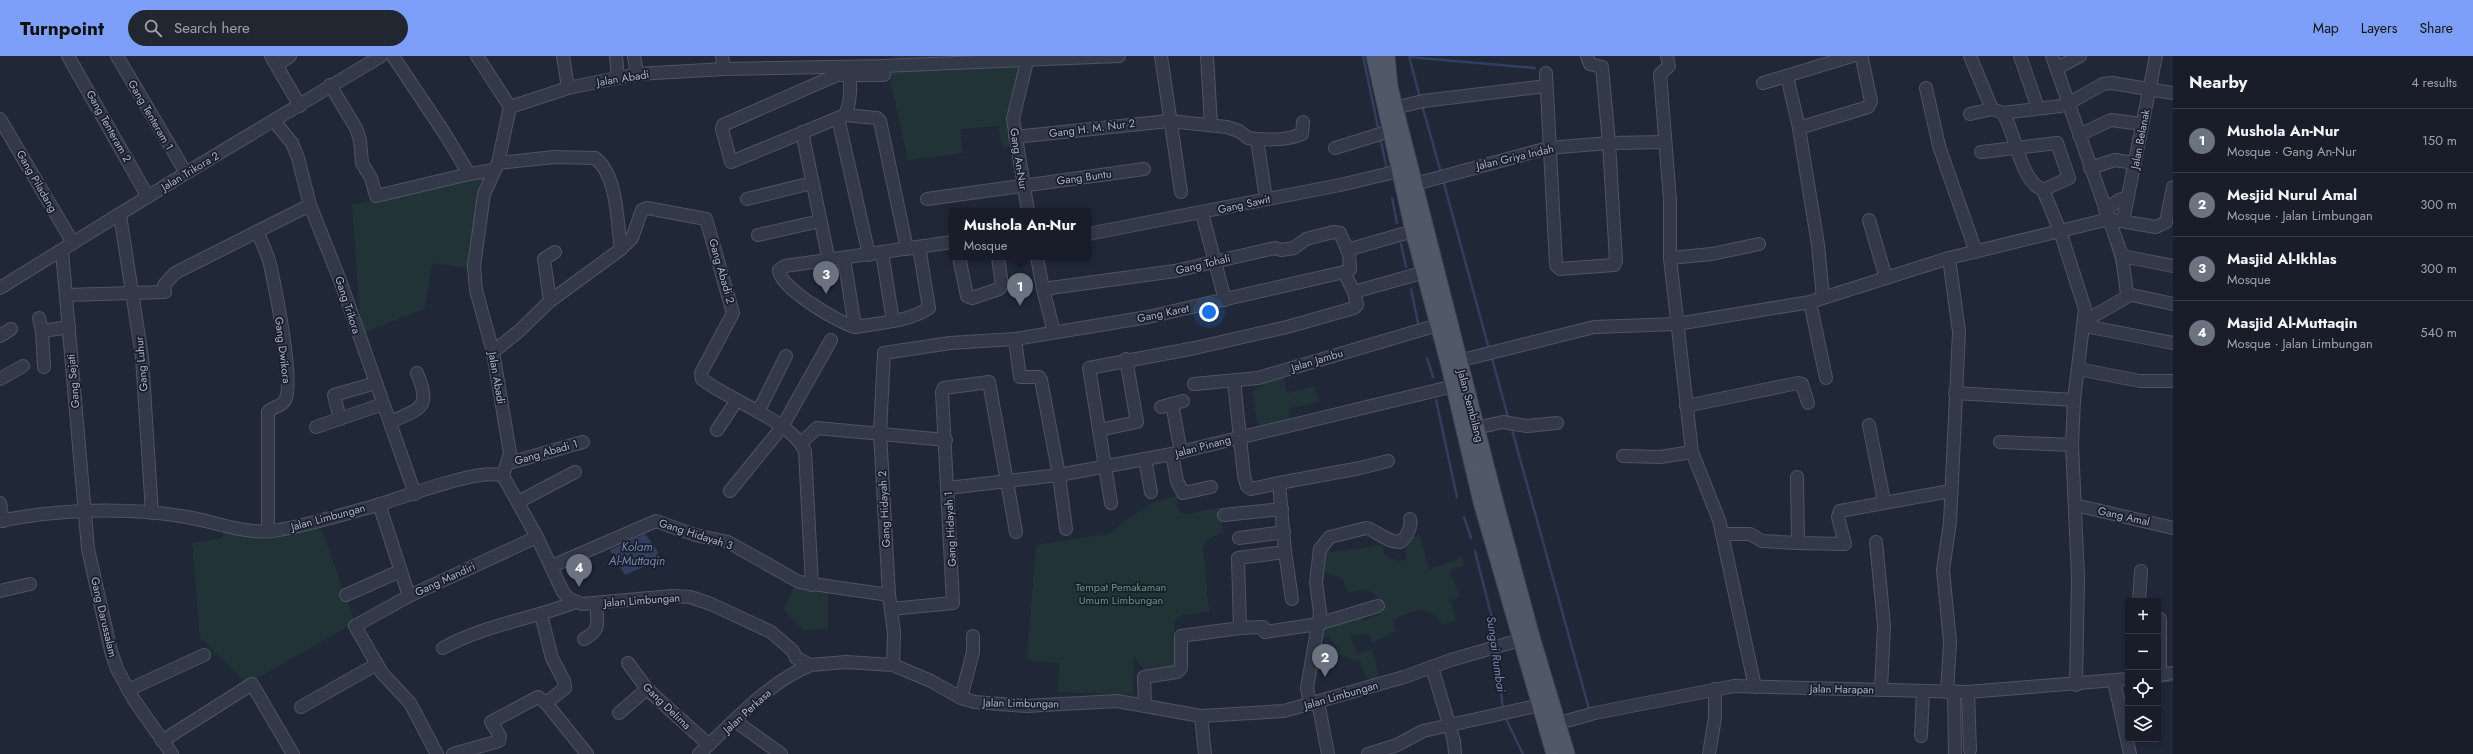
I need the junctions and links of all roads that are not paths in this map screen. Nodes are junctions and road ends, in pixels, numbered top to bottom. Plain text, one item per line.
1 (68, 56) edge
2 (117, 56) edge
3 (290, 56) edge
4 (381, 56) edge
5 (393, 56) edge
6 (477, 56) edge
7 (563, 56) edge
8 (616, 56) edge
9 (634, 56) edge
10 (722, 56) edge
11 (1119, 56) edge
12 (1161, 56) edge
13 (1207, 56) edge
14 (1374, 56) edge
15 (1387, 56) edge
16 (1587, 56) edge
17 (1667, 56) edge
18 (1852, 56) edge
19 (1859, 56) edge
20 (1970, 56) edge
21 (2020, 56) edge
22 (2052, 56) edge
23 (2080, 56) edge
24 (2156, 56) edge
25 (1095, 57) edge
26 (995, 58) edge
27 (274, 61) edge
28 (1027, 61) junction
29 (885, 66) edge
30 (2057, 68) junction
31 (724, 69) junction
32 (848, 70) junction
33 (1546, 73) dead end
34 (637, 74) junction
35 (1787, 76) junction
36 (618, 78) junction
37 (1763, 83) dead end
38 (330, 85) junction
39 (1546, 86) junction
40 (568, 88) junction
41 (1926, 88) dead end
42 (2149, 88) junction
43 (2173, 93) edge
44 (2065, 105) junction
45 (300, 106) junction
46 (510, 107) junction
47 (1395, 108) junction
48 (2038, 108) junction
49 (1998, 111) junction
50 (1970, 114) dead end
51 (842, 117) junction
52 (0, 119) edge
53 (274, 121) junction
54 (1169, 121) junction
55 (1303, 122) dead end
56 (2142, 124) junction
57 (1211, 125) junction
58 (1799, 128) junction
59 (1390, 131) junction
60 (802, 132) junction
61 (2079, 135) junction
62 (1015, 137) junction
63 (1257, 139) junction
64 (1665, 142) junction
65 (1609, 143) junction
66 (1335, 148) dead end
67 (1548, 148) junction
68 (2018, 148) junction
69 (1981, 152) dead end
70 (2135, 164) junction
71 (497, 167) junction
72 (2090, 168) junction
73 (1144, 169) dead end
74 (1399, 171) junction
75 (186, 173) junction
76 (469, 174) junction
77 (812, 183) junction
78 (1415, 184) junction
79 (1023, 186) junction
80 (2173, 187) edge
81 (2043, 190) junction
82 (1181, 192) dead end
83 (148, 197) junction
84 (2128, 197) junction
85 (747, 199) dead end
86 (927, 199) dead end
87 (1266, 199) junction
88 (310, 205) junction
89 (1027, 208) edge
90 (1202, 213) junction
91 (2107, 214) junction
92 (120, 215) junction
93 (1869, 220) dead end
94 (820, 221) junction
95 (2123, 221) junction
96 (2170, 223) edge
97 (1413, 231) junction
98 (2060, 231) junction
99 (258, 233) junction
100 (1091, 233) edge
101 (758, 235) dead end
102 (949, 242) edge
103 (73, 243) junction
104 (1759, 244) dead end
105 (919, 247) junction
106 (621, 249) junction
107 (907, 249) junction
108 (1347, 250) junction
109 (62, 251) junction
110 (555, 252) dead end
111 (1976, 252) junction
112 (882, 253) junction
113 (869, 255) junction
114 (2122, 256) junction
115 (844, 258) junction
116 (1670, 258) junction
117 (1949, 258) junction
118 (829, 260) junction
119 (960, 260) edge
120 (998, 260) edge
121 (1038, 260) edge
122 (1215, 260) junction
123 (2173, 266) edge
124 (1344, 272) junction
125 (1425, 272) junction
126 (1886, 278) junction
127 (0, 288) edge
128 (1043, 290) junction
129 (133, 292) junction
130 (1354, 292) junction
131 (2127, 294) junction
132 (66, 295) junction
133 (1824, 298) junction
134 (1225, 300) junction
135 (550, 301) junction
136 (1810, 302) junction
137 (2173, 304) edge
138 (39, 318) dead end
139 (893, 321) junction
140 (1677, 324) junction
141 (2085, 324) junction
142 (1438, 325) junction
143 (68, 327) junction
144 (855, 327) junction
145 (11, 329) dead end
146 (42, 331) junction
147 (1054, 332) junction
148 (0, 336) edge
149 (1015, 339) junction
150 (831, 340) dead end
151 (2173, 343) edge
152 (493, 352) junction
153 (884, 352) joint
154 (786, 356) dead end
155 (1126, 359) junction
156 (1458, 361) junction
157 (22, 366) dead end
158 (44, 367) dead end
159 (2078, 369) junction
160 (416, 373) dead end
161 (1826, 378) dead end
162 (0, 379) edge
163 (1234, 381) junction
164 (2173, 381) edge
165 (376, 383) junction
166 (1194, 384) dead end
167 (1454, 386) junction
168 (1955, 393) junction
169 (737, 400) junction
170 (2074, 400) junction
171 (1808, 403) dead end
172 (383, 404) junction
173 (1172, 404) dead end
174 (1686, 406) junction
175 (758, 412) junction
176 (340, 419) junction
177 (390, 422) junction
178 (1557, 423) dead end
179 (1868, 425) dead end
180 (316, 427) dead end
181 (782, 427) junction
182 (1476, 428) junction
183 (717, 430) dead end
184 (1098, 430) junction
185 (880, 432) junction
186 (1240, 436) junction
187 (946, 440) junction
188 (583, 442) dead end
189 (2000, 442) dead end
190 (801, 443) junction
191 (2072, 445) junction
192 (1692, 452) junction
193 (1177, 453) junction
194 (1623, 456) dead end
195 (1145, 459) junction
196 (1388, 461) dead end
197 (509, 463) junction
198 (1104, 467) junction
199 (575, 472) dead end
200 (1059, 475) junction
201 (503, 476) junction
202 (1797, 477) dead end
203 (1007, 481) junction
204 (1279, 483) junction
205 (1211, 487) dead end
206 (948, 488) junction
207 (730, 491) dead end
208 (1950, 491) junction
209 (1150, 492) dead end
210 (415, 494) junction
211 (518, 502) junction
212 (1884, 502) junction
213 (0, 503) edge
214 (1111, 503) dead end
215 (379, 504) junction
216 (2075, 504) junction
217 (1282, 509) junction
218 (83, 512) junction
219 (152, 513) junction
220 (1224, 515) dead end
221 (1410, 519) dead end
222 (2, 521) edge
223 (2173, 528) edge
224 (1066, 529) dead end
225 (268, 531) junction
226 (1016, 532) dead end
227 (1284, 532) junction
228 (1722, 534) junction
229 (537, 536) junction
230 (1239, 538) dead end
231 (1876, 542) dead end
232 (1798, 543) junction
233 (1285, 552) junction
234 (552, 566) junction
235 (400, 571) junction
236 (2141, 571) dead end
237 (30, 584) dead end
238 (812, 584) junction
239 (0, 591) edge
240 (889, 595) junction
241 (346, 596) dead end
242 (409, 596) junction
243 (2138, 598) edge
244 (1292, 599) dead end
245 (576, 602) junction
246 (596, 603) junction
247 (1378, 606) dead end
248 (891, 608) junction
249 (541, 615) junction
250 (1318, 624) junction
251 (1240, 628) junction
252 (2160, 634) edge
253 (973, 636) dead end
254 (584, 639) dead end
255 (1520, 640) junction
256 (443, 648) dead end
257 (204, 655) dead end
258 (796, 658) junction
259 (628, 663) dead end
260 (377, 664) junction
261 (893, 664) junction
262 (811, 665) junction
263 (1432, 667) junction
264 (797, 670) junction
265 (2159, 670) edge
266 (2173, 673) edge
267 (2161, 675) edge
268 (2125, 680) edge
269 (2076, 685) junction
270 (2115, 685) junction
271 (1755, 687) junction
272 (647, 689) junction
273 (1715, 689) junction
274 (128, 690) junction
275 (1882, 690) junction
276 (1922, 691) junction
277 (1951, 692) junction
278 (1968, 692) junction
279 (961, 698) junction
280 (542, 700) junction
281 (1314, 703) junction
282 (1540, 705) junction
283 (301, 706) dead end
284 (1145, 706) junction
285 (620, 713) dead end
286 (1201, 716) junction
287 (735, 721) junction
288 (1559, 723) junction
289 (1449, 726) junction
290 (1921, 736) dead end
291 (162, 741) junction
292 (708, 745) junction
293 (1970, 750) dead end
294 (172, 754) edge
295 (293, 754) edge
296 (436, 754) edge
297 (453, 754) edge
298 (587, 754) edge
299 (699, 754) edge
300 (781, 754) edge
301 (1205, 754) edge
302 (1328, 754) edge
303 (1368, 754) edge
304 (1455, 754) edge
305 (1554, 754) edge
306 (1567, 754) edge
307 (1708, 754) edge
308 (1955, 754) edge
309 (2130, 754) edge

1 - 83 street, Gang Tenteram 2
2 - 75 street, Gang Tenteram 1
3 - 27 street
4 - 38 street, Jalan Trikora 2
5 - 76 street
6 - 46 street
7 - 40 street
8 - 36 street
9 - 34 street
10 - 31 street
11 - 25 street, Jalan Abadi
12 - 54 street
13 - 57 street
14 - 59 main road, Jalan Sembilang
15 - 47 main road, Jalan Sembilang
16 - 65 street
17 - 64 street
18 - 35 street
19 - 58 street
20 - 49 street
21 - 48 street
22 - 30 street
23 - 30 street
24 - 42 street, Jalan Belanak
25 - 28 street, Jalan Abadi
26 - 28 street, Jalan Abadi
26 - 29 street, Jalan Abadi
27 - 45 street
28 - 62 street, Gang An-Nur
29 - 32 street, Jalan Abadi
30 - 44 street
31 - 32 street, Jalan Abadi
31 - 34 street, Jalan Abadi
32 - 51 street
32 - 60 street
33 - 39 street
34 - 36 street, Jalan Abadi
35 - 37 street
35 - 58 street
36 - 40 street, Jalan Abadi
38 - 45 street, Jalan Trikora 2
38 - 76 street
39 - 47 street
39 - 67 street
40 - 46 street, Jalan Abadi
41 - 111 street
42 - 43 street
42 - 44 street
42 - 56 street, Jalan Belanak
44 - 48 street
44 - 61 street
45 - 53 street, Jalan Trikora 2
46 - 71 street, Jalan Abadi
47 - 78 main road, Jalan Sembilang
48 - 49 street
49 - 50 street
49 - 68 street
51 - 60 street
51 - 107 street
51 - 113 street
52 - 103 street, Gang Piladang
53 - 75 street, Jalan Trikora 2
53 - 88 street, Gang Trikora
54 - 57 street, Gang H. M. Nur 2
54 - 62 street, Gang H. M. Nur 2
54 - 82 street
55 - 63 street
56 - 61 street
56 - 70 street, Jalan Belanak
57 - 63 street, Gang H. M. Nur 2
58 - 133 street
59 - 66 street
59 - 74 main road, Jalan Sembilang
60 - 77 street
61 - 72 street
62 - 79 street, Gang An-Nur
63 - 87 street
64 - 65 street, Jalan Griya Indah
64 - 116 street
65 - 67 street, Jalan Griya Indah
65 - 67 street
67 - 78 street, Jalan Griya Indah
68 - 69 street
68 - 81 street
68 - 81 street
70 - 72 street
70 - 84 street, Jalan Belanak
71 - 76 street
71 - 106 street
71 - 152 street, Jalan Abadi
72 - 91 street
73 - 79 street, Gang Buntu
74 - 87 street, Gang Sawit
74 - 97 main road, Jalan Sembilang
75 - 83 street, Jalan Trikora 2
77 - 85 street
77 - 94 street
78 - 156 main road, Jalan Sembilang
79 - 86 street, Gang Buntu
79 - 89 street, Gang An-Nur
80 - 96 street
81 - 98 street
83 - 92 street, Jalan Trikora 2
84 - 91 street
84 - 95 street, Jalan Belanak
87 - 90 street, Gang Sawit
88 - 99 street
88 - 165 street, Gang Trikora
90 - 100 street, Gang Sawit
90 - 122 street
91 - 95 street
91 - 98 street
91 - 114 street
92 - 103 street, Jalan Trikora 2
92 - 129 street, Gang Luhur
93 - 126 street
94 - 101 street
94 - 118 street
95 - 96 street
97 - 108 street
97 - 125 main road, Jalan Sembilang
98 - 111 street
98 - 141 street
99 - 129 street
99 - 225 street, Gang Dwikora
102 - 105 street
103 - 109 street, Jalan Trikora 2
104 - 116 street
105 - 107 street
105 - 139 street
106 - 135 street, Gang Abadi 2
106 - 169 street, Gang Abadi 2
107 - 112 street
108 - 122 street, Gang Tohali
108 - 124 street, Gang Tohali
109 - 127 street, Jalan Trikora 2
109 - 132 street, Gang Sejati
110 - 135 street
111 - 117 street
112 - 113 street
112 - 139 street
113 - 115 street
114 - 123 street
114 - 131 street
115 - 118 street
115 - 144 street
116 - 140 street
117 - 126 street
117 - 168 street
118 - 144 street
119 - 120 street
121 - 128 street
122 - 128 street, Gang Tohali
122 - 134 street
124 - 130 street
124 - 134 street, Gang Karet
125 - 130 street
125 - 142 main road, Jalan Sembilang
126 - 133 street
128 - 147 street
129 - 132 street
129 - 219 street, Gang Luhur
130 - 155 street
131 - 137 street
131 - 141 street
132 - 143 street, Gang Sejati
133 - 136 street
134 - 147 street, Gang Karet
135 - 152 street, Gang Abadi 2
136 - 140 street
136 - 161 street
138 - 146 street
139 - 144 street
140 - 156 street
140 - 174 street
141 - 151 street
141 - 159 street
142 - 163 street, Jalan Jambu
142 - 167 main road, Jalan Sembilang
143 - 146 street
143 - 218 street, Gang Sejati
145 - 148 street
146 - 158 street
147 - 149 street, Gang Karet
149 - 153 street, Gang Karet
149 - 200 street
150 - 181 street
152 - 197 street, Jalan Abadi
153 - 185 street, Gang Hidayah 2
154 - 175 street
155 - 184 street
155 - 184 street
156 - 182 main road, Jalan Sembilang
157 - 162 street
159 - 164 street
159 - 170 street
160 - 177 street
163 - 166 street, Jalan Jambu
163 - 186 street
165 - 172 street, Gang Trikora
165 - 176 street
167 - 186 street, Jalan Pinang
167 - 255 main road, Jalan Sembilang
168 - 170 street
168 - 208 street
169 - 175 street, Gang Abadi 2
169 - 183 street
170 - 191 street
171 - 174 street
172 - 176 street
172 - 177 street, Gang Trikora
173 - 193 street
174 - 192 street
175 - 181 street, Gang Abadi 2
176 - 180 street
177 - 210 street, Gang Trikora
178 - 182 street
179 - 212 street
181 - 190 street, Gang Abadi 2
181 - 207 street
182 - 288 main road, Jalan Sembilang
184 - 198 street
185 - 187 street
185 - 190 street
185 - 240 street, Gang Hidayah 2
186 - 193 street, Jalan Pinang
186 - 204 street
187 - 203 street, Gang Hidayah 1
187 - 206 street, Gang Hidayah 1
188 - 197 street, Gang Abadi 1
189 - 191 street
190 - 238 street
191 - 216 street
192 - 194 street
192 - 228 street
193 - 195 street, Jalan Pinang
193 - 205 street
195 - 198 street, Jalan Pinang
195 - 209 street
196 - 204 street
197 - 201 street, Jalan Abadi
198 - 200 street, Jalan Pinang
198 - 214 street
199 - 211 street
200 - 203 street, Jalan Pinang
200 - 224 street
201 - 210 street, Jalan Limbungan
201 - 211 street
202 - 232 street
203 - 206 street, Jalan Pinang
203 - 226 street
204 - 217 street
206 - 248 street, Gang Hidayah 1
208 - 212 street
208 - 277 street
210 - 215 street, Jalan Limbungan
211 - 229 street
212 - 232 street
213 - 222 street
215 - 225 street, Jalan Limbungan
215 - 235 street
216 - 223 street, Gang Amal
216 - 269 street
217 - 220 street
217 - 227 street
218 - 219 street, Jalan Limbungan
218 - 222 street, Jalan Limbungan
218 - 274 street, Gang Darussalam
219 - 225 street, Jalan Limbungan
221 - 250 street
227 - 230 street
227 - 233 street
228 - 232 street
228 - 271 street
229 - 234 street
229 - 242 street, Gang Mandiri
231 - 275 street
233 - 244 street
233 - 251 street
234 - 238 street, Gang Hidayah 3
234 - 245 street
235 - 241 street
235 - 242 street
236 - 243 street
237 - 239 street
238 - 240 street, Gang Hidayah 3
240 - 248 street, Gang Hidayah 2
242 - 260 street, Gang Mandiri
245 - 246 street, Jalan Limbungan
245 - 249 street
246 - 254 street
246 - 258 street, Jalan Limbungan
247 - 250 street
248 - 261 street, Gang Hidayah 2
249 - 256 street
249 - 280 street
250 - 251 street
250 - 281 street
251 - 284 street
252 - 265 street
253 - 279 street
255 - 263 street, Jalan Limbungan
255 - 282 main road, Jalan Sembilang
257 - 274 street
258 - 262 street, Jalan Limbungan
258 - 264 street
259 - 272 street, Gang Delima
260 - 283 street
260 - 296 street
261 - 262 street, Jalan Limbungan
261 - 279 street, Jalan Limbungan
262 - 264 street, Jalan Perkasa
263 - 281 street, Jalan Limbungan
263 - 289 street
264 - 287 street, Jalan Perkasa
266 - 267 street
268 - 270 street, Jalan Harapan
269 - 270 street, Jalan Harapan
269 - 278 street, Jalan Harapan
270 - 309 street
271 - 273 street, Jalan Harapan
271 - 275 street, Jalan Harapan
272 - 285 street
272 - 292 street, Gang Delima
273 - 288 street, Jalan Harapan
273 - 307 street
274 - 291 street, Gang Darussalam
275 - 276 street, Jalan Harapan
276 - 277 street, Jalan Harapan
276 - 290 street
277 - 278 street, Jalan Harapan
277 - 308 street
278 - 293 street
279 - 284 street, Jalan Limbungan
280 - 297 street
280 - 298 street
281 - 286 street, Jalan Limbungan
281 - 302 street
282 - 289 street
282 - 305 main road, Jalan Sembilang
284 - 286 street, Jalan Limbungan
286 - 301 street
287 - 292 street, Jalan Perkasa
287 - 300 street
288 - 306 main road, Jalan Sembilang
289 - 303 street
289 - 304 street
291 - 294 street, Gang Darussalam
291 - 295 street
292 - 299 street, Jalan Perkasa

